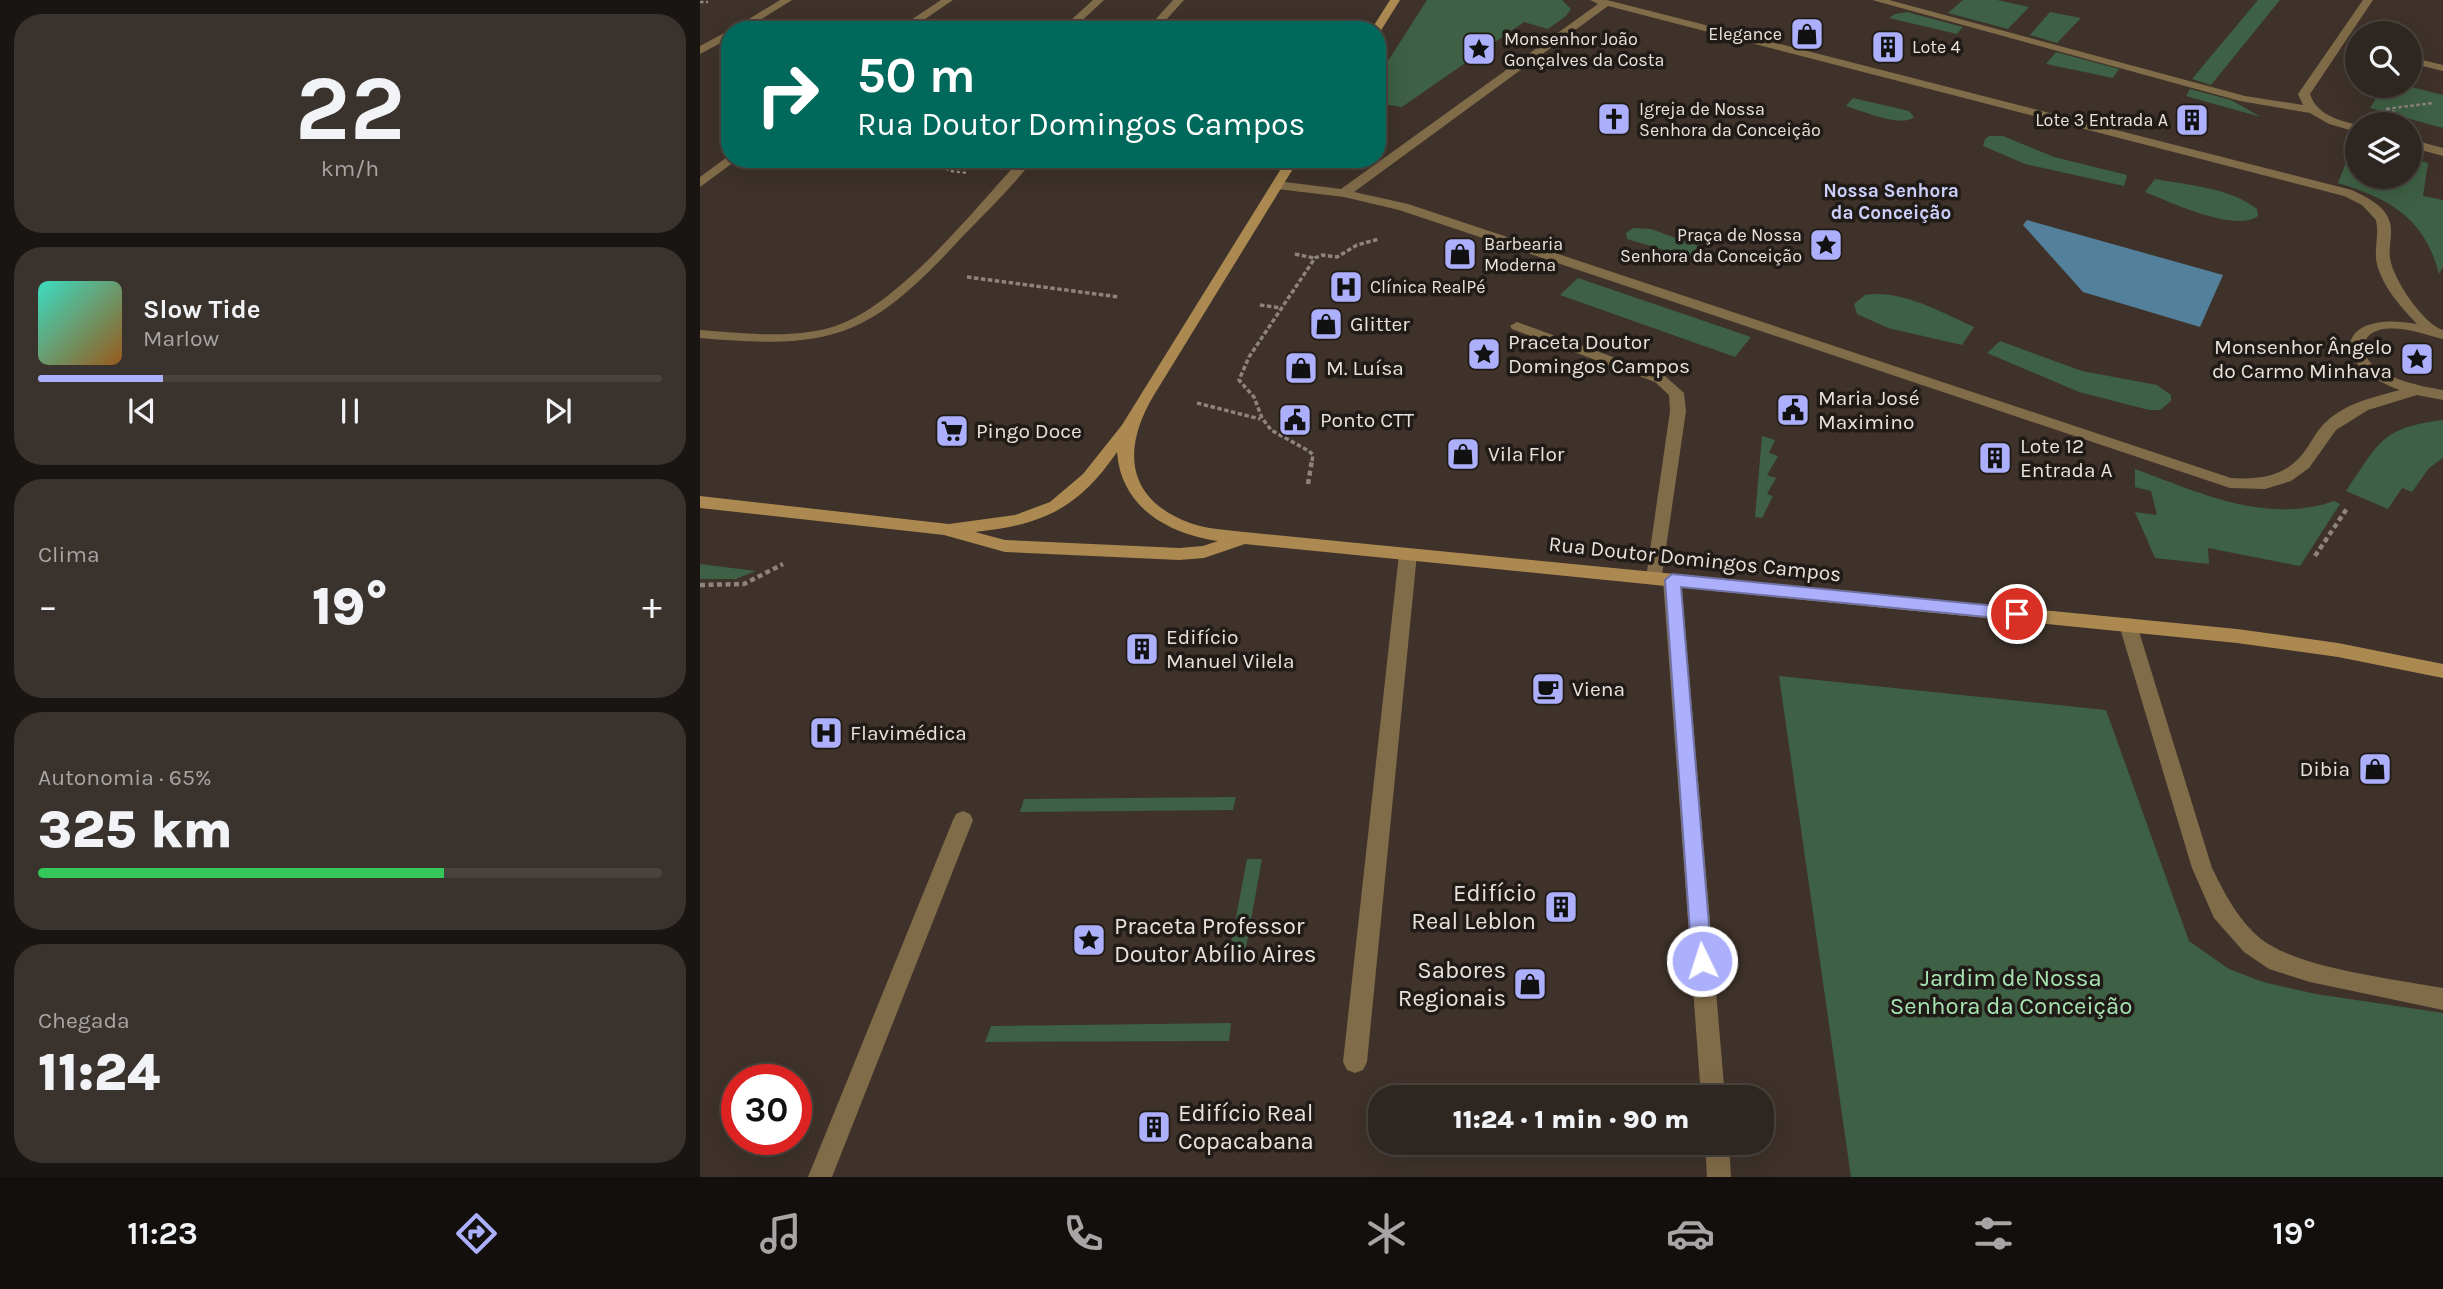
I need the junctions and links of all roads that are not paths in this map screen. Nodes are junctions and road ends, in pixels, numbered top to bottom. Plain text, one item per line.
1 (787, 0) edge
2 (948, 0) edge
3 (1099, 0) edge
4 (1179, 0) edge
5 (1395, 0) edge
6 (1877, 0) edge
7 (2368, 0) edge
8 (1600, 1) edge
9 (773, 5) edge
10 (749, 21) edge
11 (915, 21) edge
12 (1075, 21) edge
13 (1159, 21) edge
14 (1382, 21) edge
15 (721, 38) edge
16 (700, 51) edge
17 (2422, 63) edge
18 (2443, 68) edge
19 (2313, 110) junction
20 (2345, 125) edge
21 (2422, 146) edge
22 (2443, 152) edge
23 (1386, 162) edge
24 (721, 166) edge
25 (1019, 168) edge
26 (1287, 168) edge
27 (1377, 168) edge
28 (700, 183) edge
29 (1277, 185) junction
30 (1344, 193) junction
31 (1517, 326) dead end
32 (2437, 333) edge
33 (700, 334) edge
34 (2415, 391) junction
35 (2443, 395) edge
36 (1134, 416) junction
37 (700, 502) edge
38 (944, 529) junction
39 (1244, 538) junction
40 (1408, 554) junction
41 (1664, 579) junction
42 (2128, 625) junction
43 (2443, 671) edge
44 (963, 820) dead end
45 (2443, 999) edge
46 (1355, 1062) dead end
47 (1712, 1085) edge
48 (1718, 1155) edge
49 (820, 1177) edge
50 (1719, 1177) edge

1 - 9 street
2 - 11 street
3 - 12 street
4 - 13 street
5 - 14 main road
6 - 19 street
7 - 19 street
8 - 23 street
8 - 32 street
9 - 10 street
15 - 16 street
17 - 18 street
19 - 20 street
21 - 22 street
24 - 28 street
25 - 33 street
26 - 29 main road
27 - 30 street
29 - 30 street
29 - 36 main road
30 - 34 street
31 - 41 street
32 - 34 street
34 - 35 street
36 - 38 main road
36 - 39 main road
37 - 38 main road
38 - 39 main road, Rua Doutor Domingos Campos
39 - 40 main road, Rua Doutor Domingos Campos
40 - 41 main road, Rua Doutor Domingos Campos
40 - 46 street
41 - 42 main road, Rua Doutor Domingos Campos
41 - 47 street
42 - 43 main road, Rua Doutor Domingos Campos
42 - 45 street
44 - 49 street
48 - 50 street

